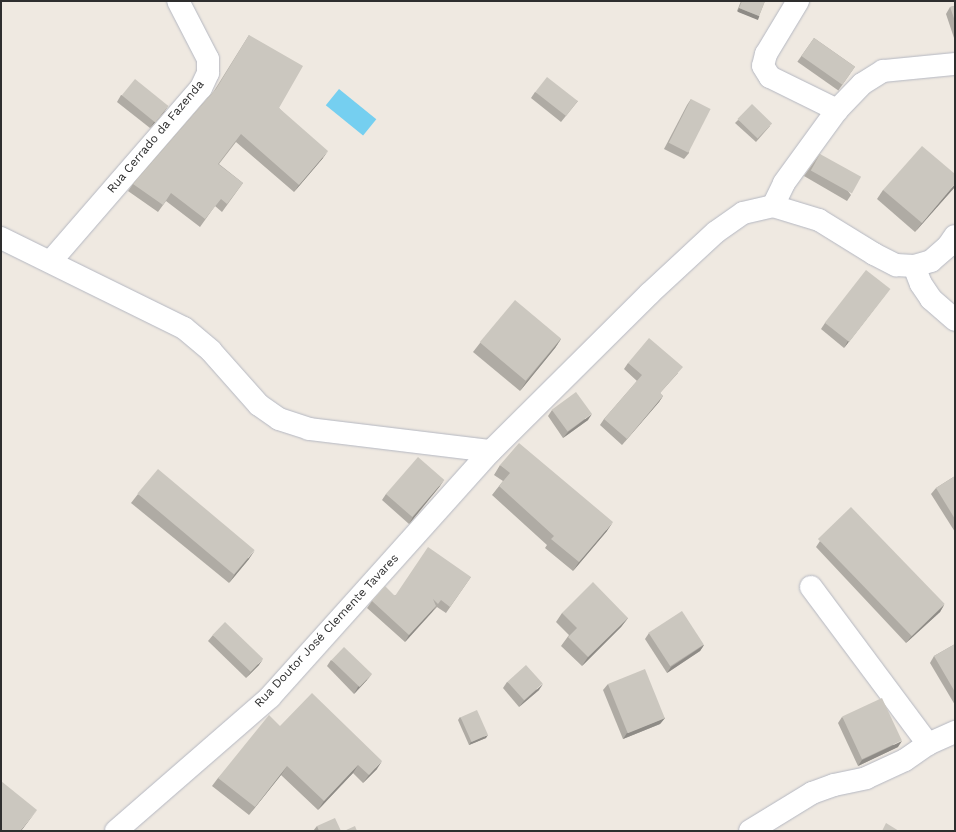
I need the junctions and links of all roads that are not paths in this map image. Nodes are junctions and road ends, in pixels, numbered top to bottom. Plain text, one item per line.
1 (178, 1) edge
2 (798, 1) edge
3 (955, 64) edge
4 (837, 110) junction
5 (773, 206) junction
6 (955, 236) edge
7 (1, 238) edge
8 (51, 261) junction
9 (914, 266) junction
10 (955, 320) edge
11 (491, 451) junction
12 (811, 587) dead end
13 (955, 732) edge
14 (928, 744) junction
15 (116, 831) edge
16 (750, 831) edge

1 - 8 street, Rua Cerrado da Fazenda
2 - 4 street
3 - 4 street
4 - 5 street
5 - 9 street
5 - 11 street, Rua Doutor José Clemente Tavares
6 - 9 street
7 - 8 street
8 - 11 street
9 - 10 street
11 - 15 street, Rua Doutor José Clemente Tavares
12 - 14 street
13 - 14 street
14 - 16 street

